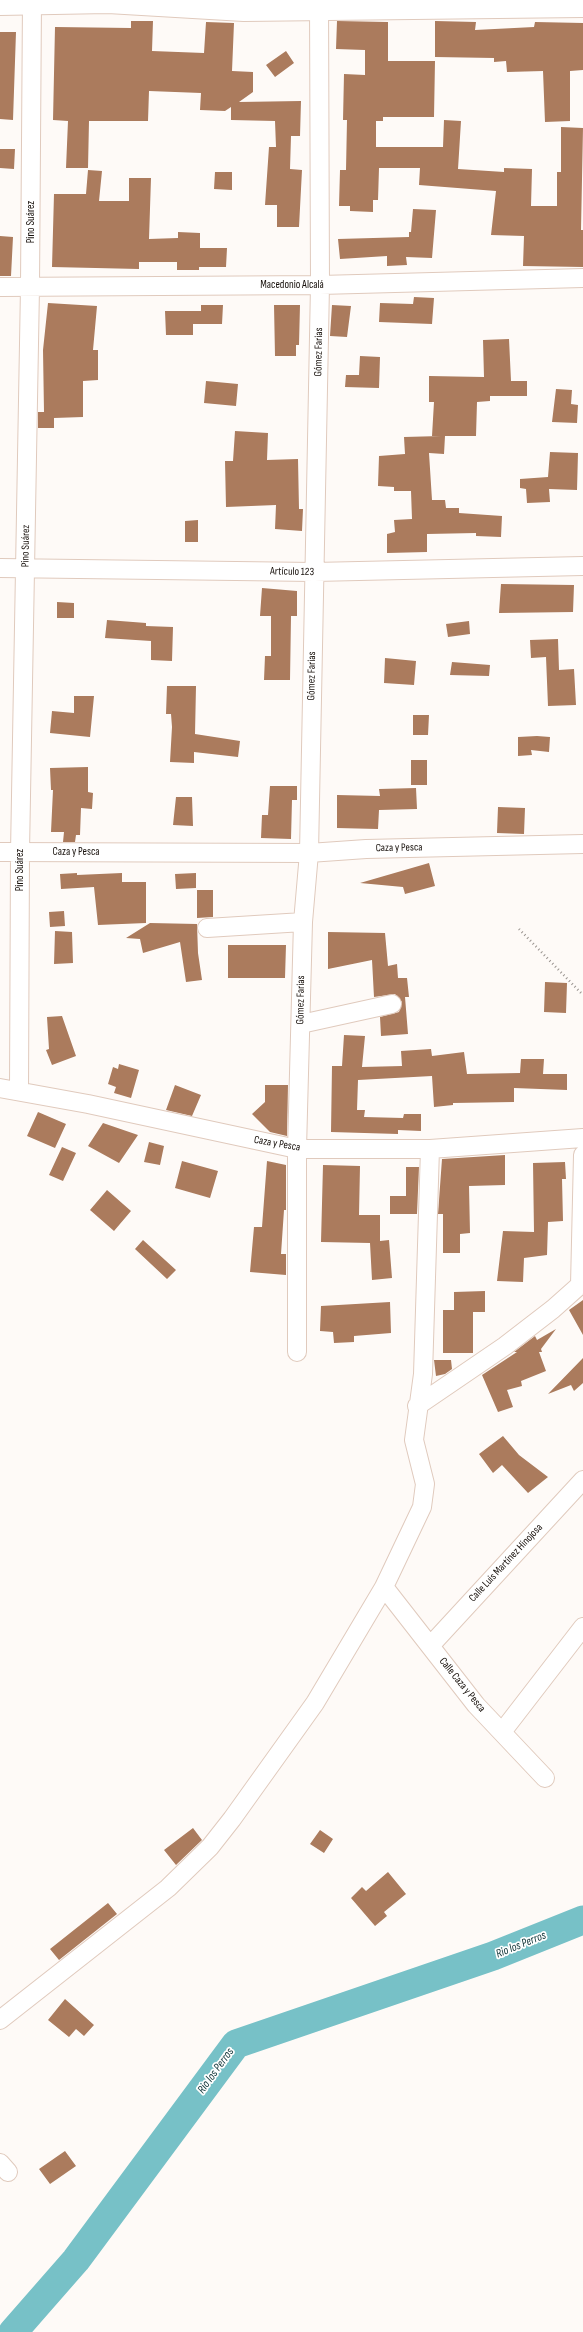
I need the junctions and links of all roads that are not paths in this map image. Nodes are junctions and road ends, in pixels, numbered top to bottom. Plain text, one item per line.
1 (32, 2) edge
2 (0, 4) edge
3 (319, 5) edge
4 (583, 6) edge
5 (583, 278) edge
6 (320, 285) junction
7 (0, 287) edge
8 (30, 287) junction
9 (583, 566) edge
10 (0, 568) edge
11 (25, 568) junction
12 (314, 572) junction
13 (583, 844) edge
14 (0, 852) edge
15 (20, 852) junction
16 (309, 853) junction
17 (303, 922) junction
18 (207, 928) dead end
19 (392, 1004) dead end
20 (301, 1024) junction
21 (0, 1088) edge
22 (19, 1091) junction
23 (583, 1138) edge
24 (297, 1149) junction
25 (430, 1149) junction
26 (583, 1156) edge
27 (581, 1284) edge
28 (297, 1352) dead end
29 (417, 1406) junction
30 (583, 1480) edge
31 (384, 1587) junction
32 (583, 1627) edge
33 (430, 1646) junction
34 (502, 1732) junction
35 (545, 1778) dead end
36 (0, 2020) edge

1 - 2 main road
1 - 3 main road
1 - 8 street, Pino Suárez
3 - 4 main road
3 - 6 street, Gómez Farias
5 - 6 street, Macedonio Alcalá
6 - 8 street, Macedonio Alcalá
6 - 12 street, Gómez Farias
7 - 8 street, Macedonio Alcalá
8 - 11 street, Pino Suárez
9 - 12 street, Artículo 123
10 - 11 street, Artículo 123
11 - 12 street, Artículo 123
11 - 15 street, Pino Suárez
12 - 16 street, Gómez Farias
13 - 16 street, Caza y Pesca
14 - 15 street, Caza y Pesca
15 - 16 street, Caza y Pesca
15 - 22 street, Pino Suárez
16 - 17 street, Gómez Farias
17 - 18 street
17 - 20 street, Gómez Farias
19 - 20 street
20 - 24 street, Gómez Farias
21 - 22 street, Caza y Pesca
22 - 24 street, Caza y Pesca
23 - 25 street, Caza y Pesca
24 - 25 street, Caza y Pesca
24 - 28 street, Gómez Farias
25 - 29 street
26 - 27 street
27 - 29 street
29 - 31 street
30 - 33 street, Calle Luis Martínez Hinojosa
31 - 33 street, Calle Caza y Pesca
31 - 36 street
32 - 34 street
33 - 34 street, Calle Caza y Pesca
34 - 35 street, Calle Caza y Pesca

